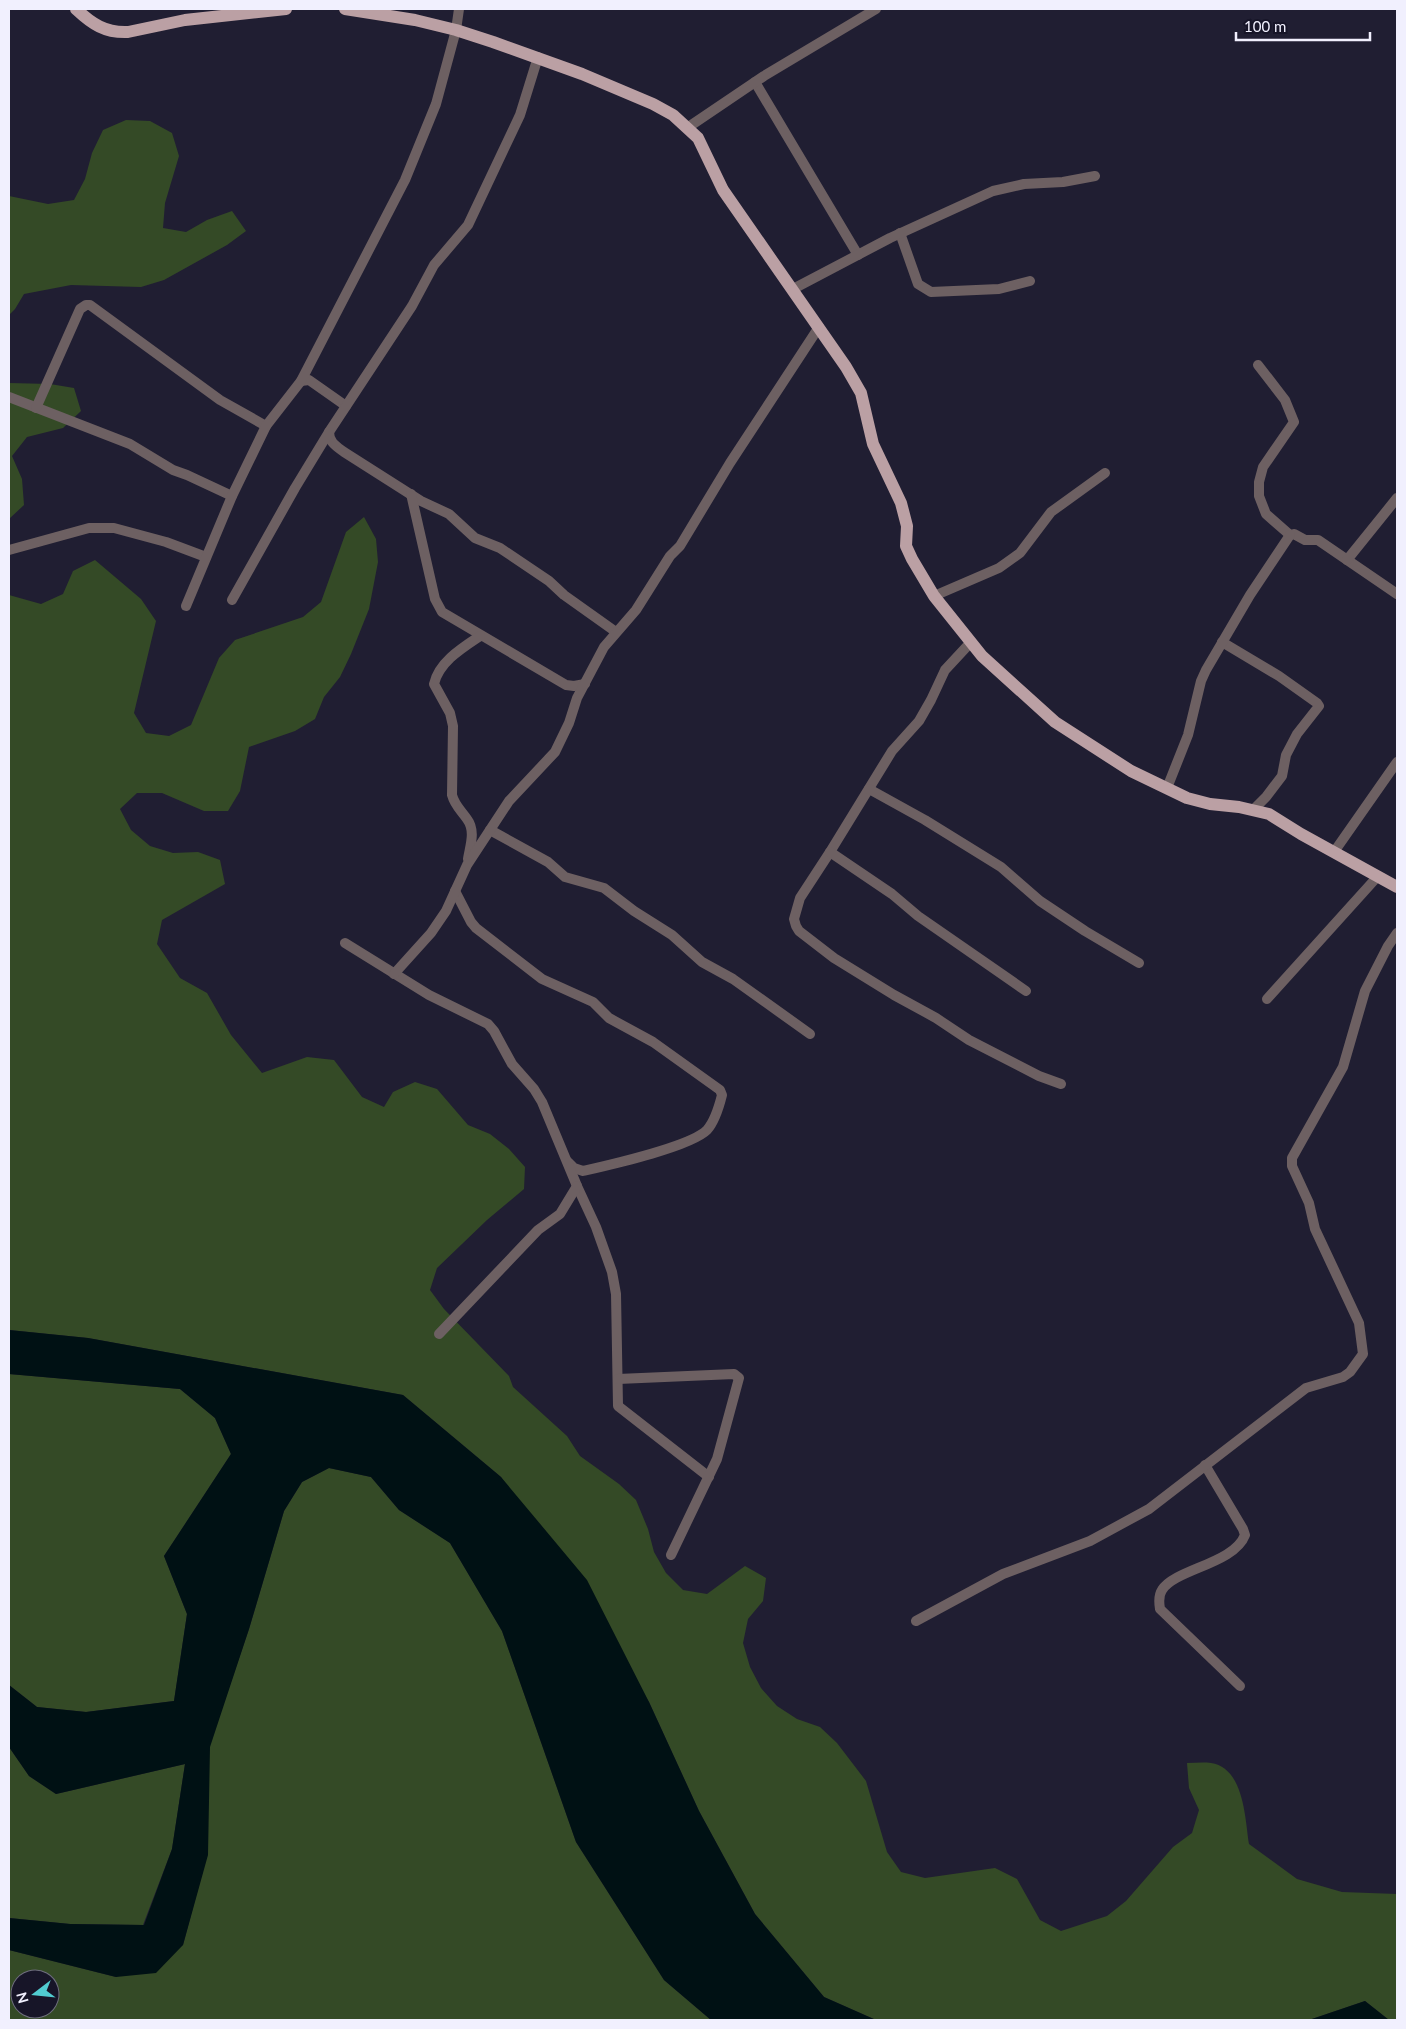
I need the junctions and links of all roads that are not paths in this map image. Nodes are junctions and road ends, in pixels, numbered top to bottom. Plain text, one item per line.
1 (76, 9) edge
2 (286, 9) edge
3 (345, 9) edge
4 (459, 9) edge
5 (876, 9) edge
6 (269, 10) edge
7 (378, 11) edge
8 (456, 30) junction
9 (538, 58) junction
10 (755, 82) junction
11 (687, 128) junction
12 (1095, 176) dead end
13 (900, 233) junction
14 (858, 254) junction
15 (1030, 281) dead end
16 (793, 288) junction
17 (819, 327) junction
18 (1258, 365) dead end
19 (301, 382) junction
20 (9, 397) edge
21 (346, 406) junction
22 (36, 408) junction
23 (266, 426) junction
24 (329, 432) junction
25 (1104, 473) dead end
26 (411, 494) junction
27 (232, 496) junction
28 (1397, 498) edge
29 (1290, 535) junction
30 (9, 550) edge
31 (206, 557) junction
32 (1347, 560) junction
33 (1397, 594) edge
34 (934, 596) junction
35 (232, 600) dead end
36 (186, 606) dead end
37 (616, 632) junction
38 (480, 636) junction
39 (970, 642) junction
40 (1222, 642) junction
41 (585, 684) junction
42 (1397, 762) edge
43 (1167, 788) junction
44 (869, 789) junction
45 (1252, 810) junction
46 (490, 830) junction
47 (830, 852) junction
48 (1334, 852) junction
49 (466, 865) junction
50 (1378, 876) junction
51 (1397, 887) edge
52 (454, 892) junction
53 (1397, 933) edge
54 (345, 943) dead end
55 (1139, 963) dead end
56 (394, 974) junction
57 (1026, 991) dead end
58 (1267, 999) dead end
59 (810, 1034) dead end
60 (1061, 1084) dead end
61 (568, 1162) junction
62 (577, 1186) junction
63 (439, 1334) dead end
64 (618, 1379) junction
65 (1205, 1465) junction
66 (709, 1477) junction
67 (671, 1555) dead end
68 (916, 1621) dead end
69 (1240, 1686) dead end

1 - 6 main road
2 - 6 main road
3 - 7 main road
4 - 8 street
5 - 10 street
7 - 8 main road
8 - 9 main road
8 - 19 street
9 - 11 main road
9 - 21 street
10 - 11 street
10 - 14 street
11 - 16 main road
12 - 13 street
13 - 14 street
13 - 15 street
14 - 16 street
16 - 17 main road
17 - 34 main road
17 - 37 street
18 - 29 street
19 - 21 street
19 - 23 street
20 - 22 street
21 - 24 street
22 - 23 street
22 - 27 street
23 - 27 street
24 - 26 street
24 - 35 street
25 - 34 street
26 - 37 street
26 - 38 street
27 - 31 street
28 - 32 street
29 - 32 street
29 - 40 street
30 - 31 street
31 - 36 street
32 - 33 street
34 - 39 main road
37 - 41 street
38 - 41 street
38 - 49 street
39 - 43 main road
39 - 44 street
40 - 43 street
40 - 45 street
41 - 46 street
42 - 48 street
43 - 45 main road
44 - 47 street
44 - 55 street
45 - 48 main road
46 - 49 street
46 - 59 street
47 - 57 street
47 - 60 street
48 - 50 main road
49 - 52 street
50 - 51 main road
50 - 58 street
52 - 56 street
52 - 61 street
53 - 65 street
54 - 56 street
56 - 61 street
61 - 62 street
62 - 63 street
62 - 64 street
64 - 66 street
64 - 66 street
65 - 68 street
65 - 69 street
66 - 67 street

